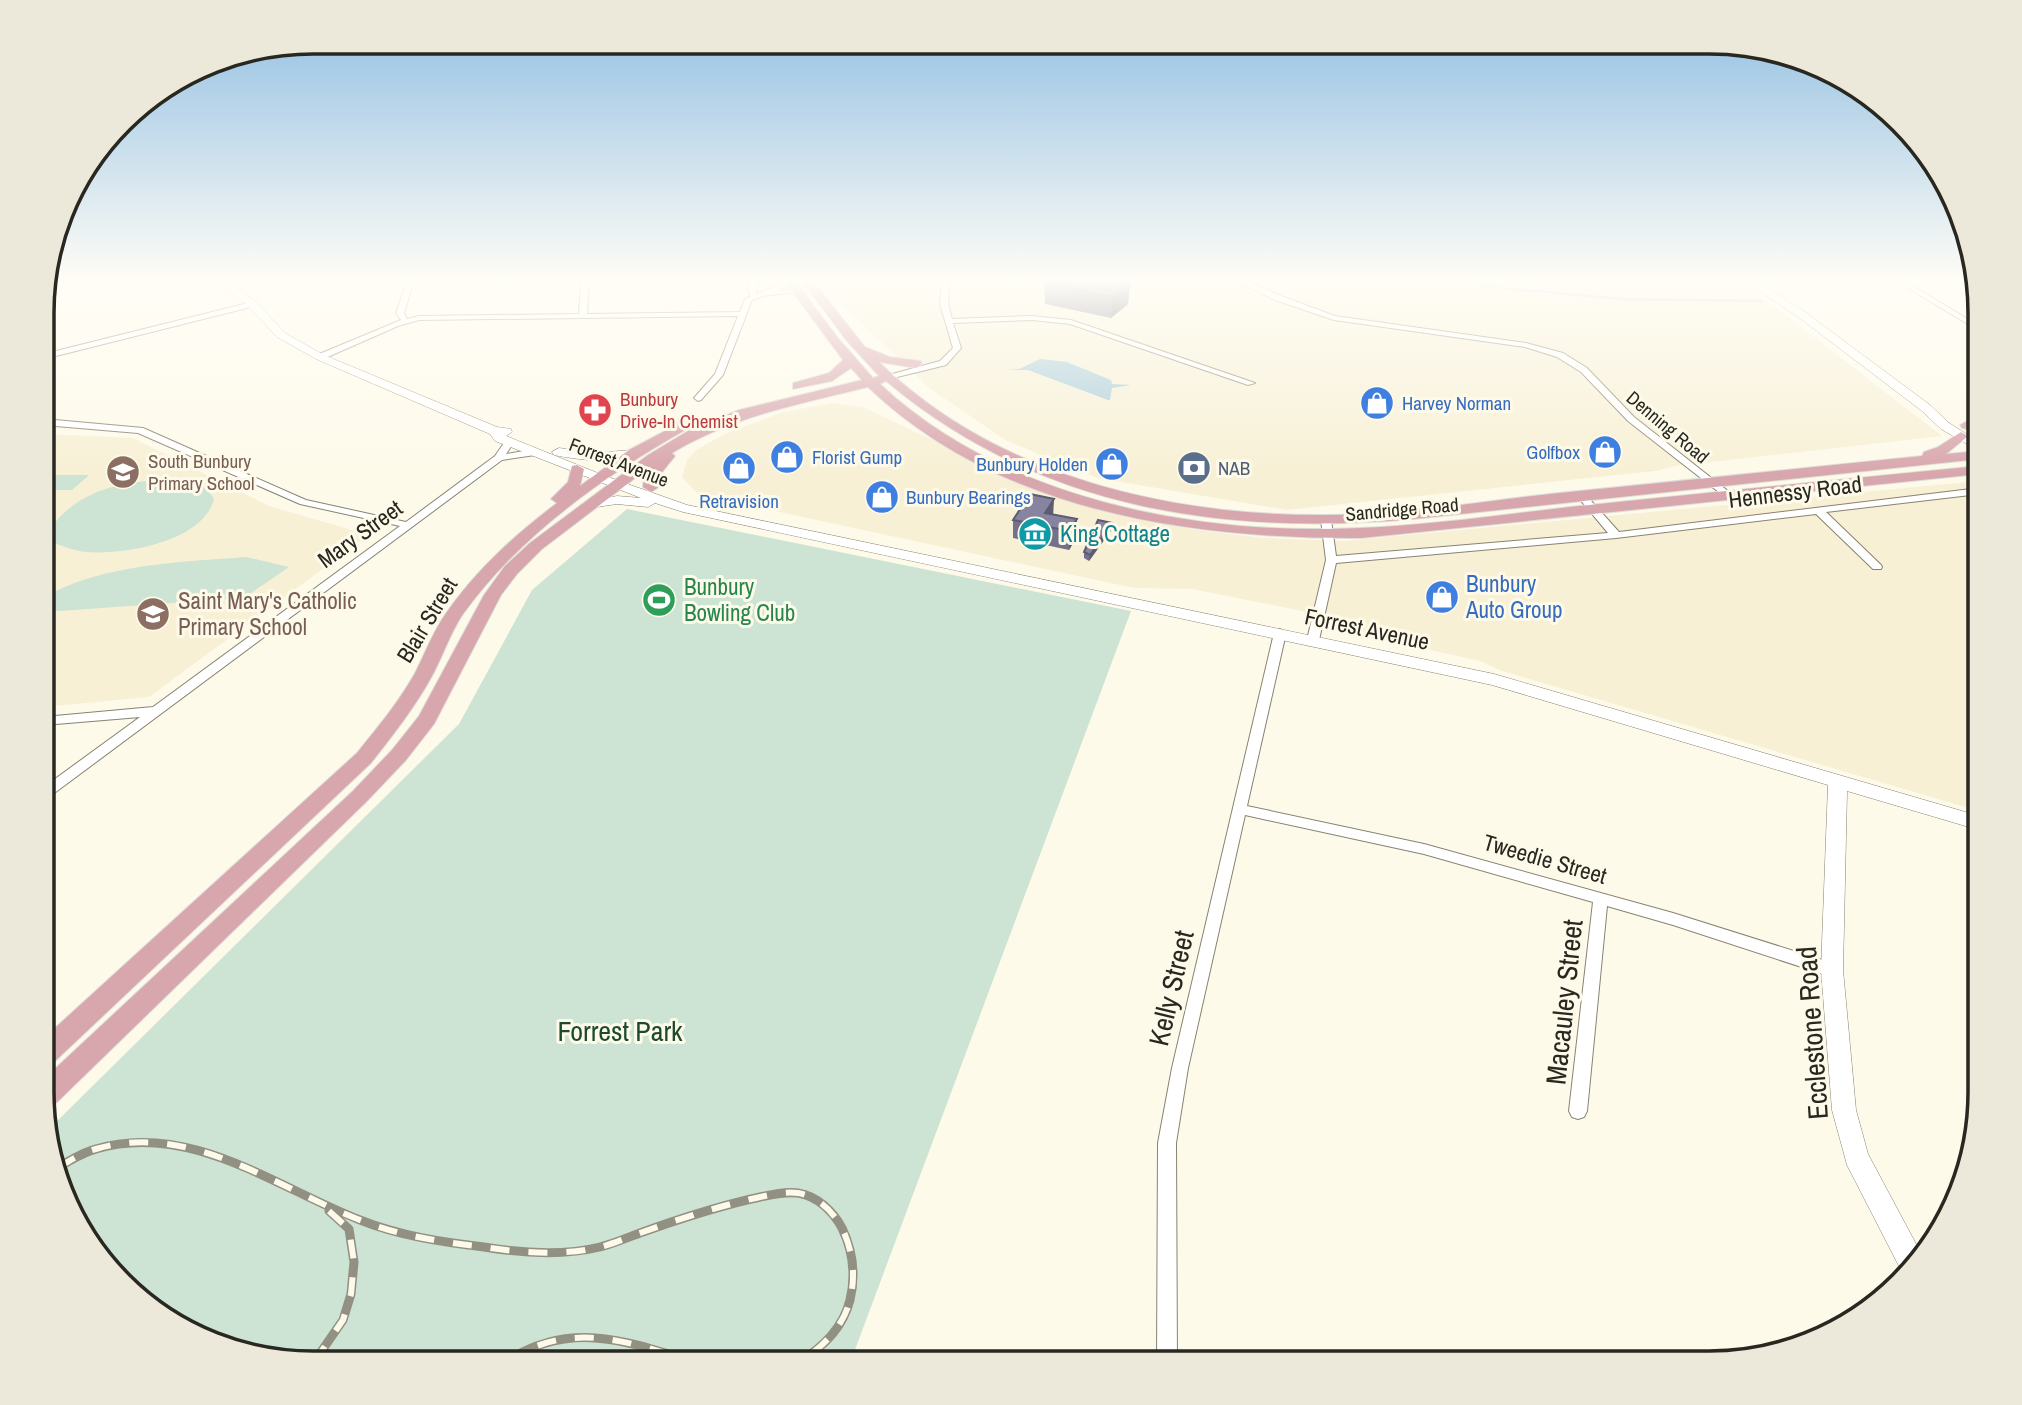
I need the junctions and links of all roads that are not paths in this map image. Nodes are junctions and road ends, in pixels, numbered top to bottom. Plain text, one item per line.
1 (97, 344) edge
2 (296, 344) edge
3 (352, 344) edge
4 (731, 344) edge
5 (836, 344) edge
6 (856, 344) edge
7 (958, 344) edge
8 (1135, 344) edge
9 (1516, 344) edge
10 (1840, 344) edge
11 (858, 346) junction
12 (54, 354) edge
13 (320, 357) junction
14 (949, 357) junction
15 (849, 361) junction
16 (916, 364) junction
17 (876, 377) junction
18 (1251, 383) dead end
19 (826, 393) junction
20 (698, 398) dead end
21 (730, 405) junction
22 (54, 423) edge
23 (1968, 429) edge
24 (495, 431) junction
25 (1968, 433) edge
26 (681, 440) junction
27 (509, 442) junction
28 (962, 449) junction
29 (535, 452) junction
30 (559, 452) junction
31 (632, 454) junction
32 (1968, 455) edge
33 (499, 458) junction
34 (1919, 461) junction
35 (577, 469) junction
36 (1968, 472) edge
37 (613, 478) junction
38 (1711, 482) junction
39 (651, 487) junction
40 (1968, 492) edge
41 (1728, 495) junction
42 (1583, 496) junction
43 (588, 506) junction
44 (683, 508) junction
45 (1595, 510) junction
46 (1819, 511) junction
47 (552, 514) junction
48 (735, 518) junction
49 (407, 525) junction
50 (1328, 527) junction
51 (1616, 535) junction
52 (1331, 560) junction
53 (1877, 567) dead end
54 (1280, 633) junction
55 (1313, 640) junction
56 (156, 711) junction
57 (54, 720) edge
58 (1838, 780) junction
59 (54, 787) edge
60 (1240, 809) junction
61 (1968, 821) edge
62 (1601, 898) junction
63 (1832, 970) junction
64 (54, 1046) edge
65 (54, 1088) edge
66 (1578, 1111) dead end
67 (1908, 1256) edge
68 (1167, 1351) edge

1 - 12 street
2 - 13 main road, Forrest Avenue
3 - 13 street
4 - 20 street
5 - 15 main road
6 - 11 main road
7 - 14 street
8 - 18 street
9 - 38 street, Denning Road
10 - 23 main road
11 - 16 main road
11 - 17 main road
13 - 24 main road, Forrest Avenue
14 - 16 street
14 - 17 street
15 - 17 main road
15 - 21 main road
16 - 17 street
17 - 19 main road, Blair Street
17 - 21 main road, Blair Street
17 - 28 main road, Sandridge Road
17 - 50 main road, Sandridge Road
19 - 26 main road, Blair Street
19 - 28 main road
21 - 31 main road, Blair Street
22 - 49 street
24 - 27 main road, Forrest Avenue
24 - 30 main road, Forrest Avenue
25 - 34 main road
26 - 37 main road, Blair Street
26 - 39 main road
27 - 29 main road, Forrest Avenue
27 - 33 street, Mary Street
28 - 50 main road, Sandridge Road
29 - 33 street, Mary Street
29 - 35 main road, Forrest Avenue
30 - 31 main road
30 - 37 main road, Forrest Avenue
31 - 37 main road, Blair Street
32 - 34 main road, Sandridge Road
33 - 49 street, Mary Street
34 - 38 main road, Sandridge Road
35 - 37 main road, Forrest Avenue
35 - 47 main road
36 - 41 main road, Sandridge Road
37 - 39 main road, Forrest Avenue
37 - 43 main road, Blair Street
37 - 44 main road, Forrest Avenue
37 - 47 main road, Blair Street
38 - 41 street, Denning Road
38 - 42 main road, Sandridge Road
39 - 48 main road, Forrest Avenue
40 - 46 street, Hennessy Road
41 - 45 main road, Sandridge Road
42 - 45 street
42 - 50 main road, Sandridge Road
43 - 44 main road
43 - 65 main road, Blair Street
44 - 48 main road, Forrest Avenue
45 - 50 main road, Sandridge Road
45 - 51 street
46 - 51 street, Hennessy Road
46 - 53 street
47 - 64 main road, Blair Street
48 - 54 main road, Forrest Avenue
49 - 56 street, Mary Street
50 - 52 street
51 - 52 street, Hennessy Road
52 - 55 street
54 - 55 main road, Forrest Avenue
54 - 60 street, Kelly Street
55 - 58 main road, Forrest Avenue
56 - 57 street
56 - 59 street, Mary Street
58 - 61 main road, Forrest Avenue
58 - 63 main road, Ecclestone Road
60 - 62 street, Tweedie Street
60 - 68 street, Kelly Street
62 - 63 street, Tweedie Street
62 - 66 street, Macauley Street
63 - 67 main road, Ecclestone Road

